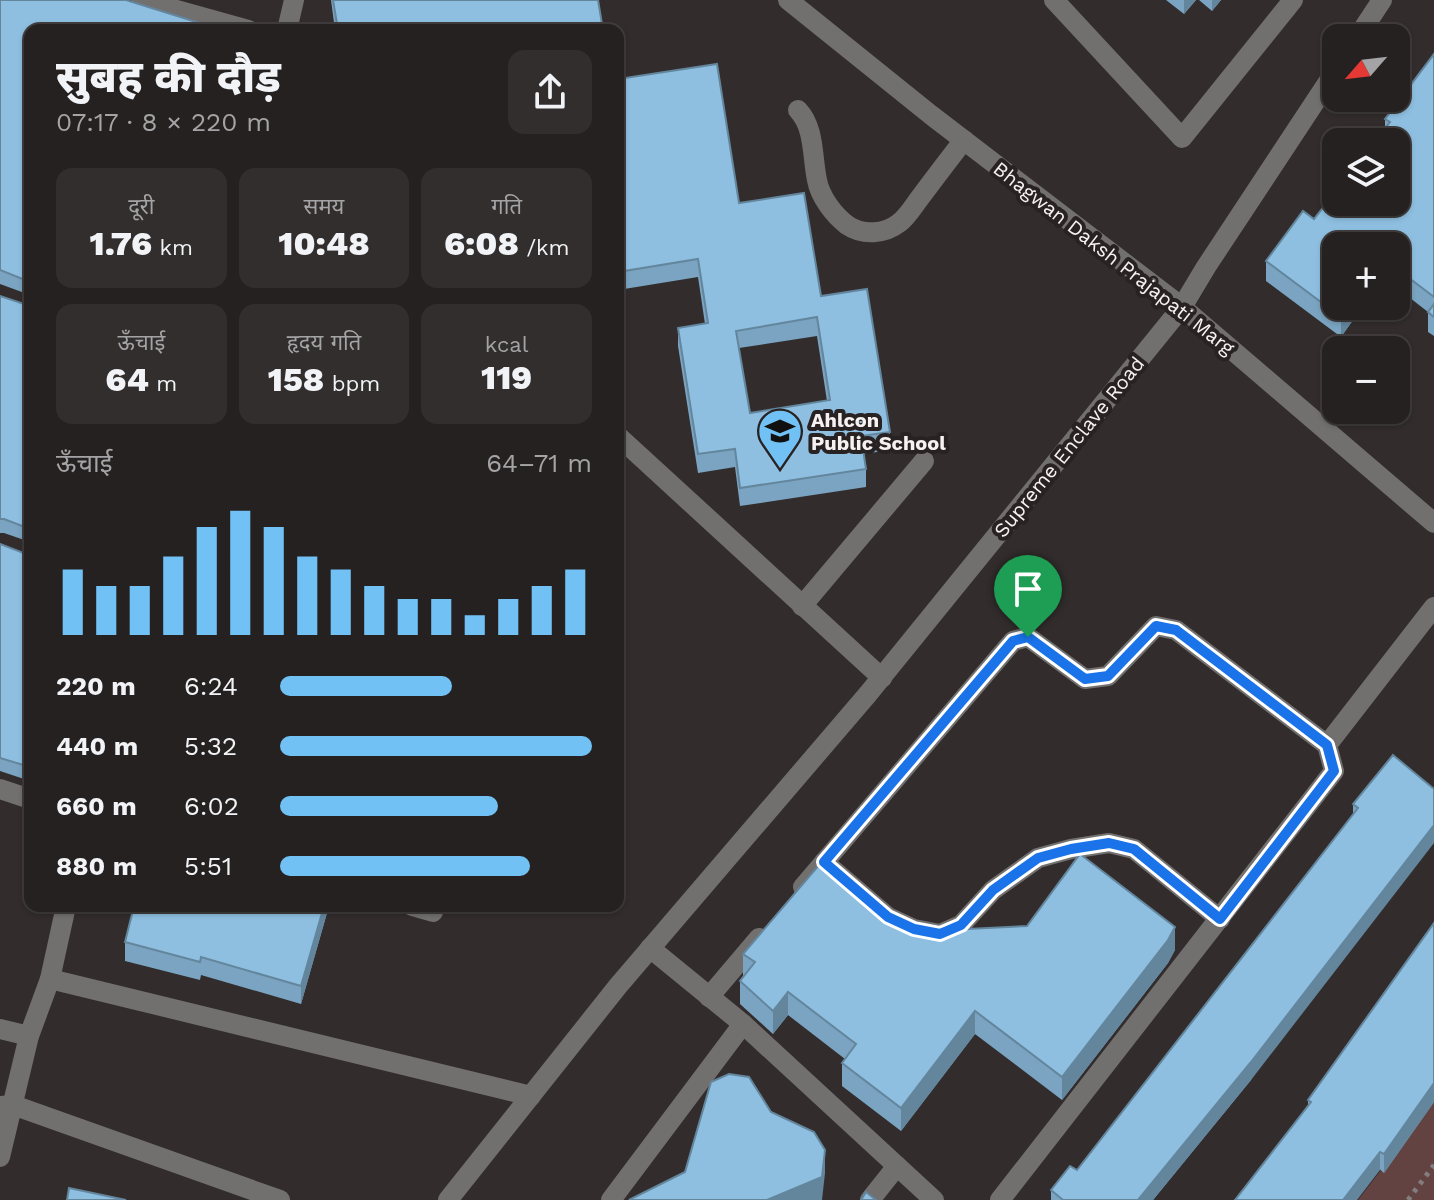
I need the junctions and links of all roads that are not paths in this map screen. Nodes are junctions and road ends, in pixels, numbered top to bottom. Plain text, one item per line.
1 (141, 0) edge
2 (294, 0) edge
3 (788, 0) edge
4 (1054, 0) edge
5 (1293, 0) edge
6 (1382, 0) edge
7 (227, 24) edge
8 (288, 24) edge
9 (1366, 24) edge
10 (1322, 91) edge
11 (798, 110) dead end
12 (964, 140) junction
13 (1182, 307) junction
14 (624, 442) edge
15 (924, 461) dead end
16 (1430, 513) edge
17 (802, 606) junction
18 (1434, 607) edge
19 (882, 678) junction
20 (1327, 745) junction
21 (0, 789) edge
22 (24, 797) edge
23 (824, 862) junction
24 (65, 912) edge
25 (1220, 919) junction
26 (650, 948) junction
27 (50, 979) junction
28 (709, 997) junction
29 (743, 1024) junction
30 (0, 1029) edge
31 (29, 1036) junction
32 (531, 1096) junction
33 (6, 1106) edge
34 (0, 1157) edge
35 (897, 1166) junction
36 (280, 1200) edge
37 (448, 1200) edge
38 (611, 1200) edge
39 (870, 1200) edge
40 (934, 1200) edge
41 (1000, 1200) edge

1 - 7 street
2 - 8 street
3 - 12 street, Bhagwan Daksh Prajapati Marg
4 - 5 street
6 - 9 street
10 - 13 street, Supreme Enclave Road
11 - 12 street
12 - 13 street, Bhagwan Daksh Prajapati Marg
13 - 16 street, Bhagwan Daksh Prajapati Marg
13 - 19 street, Supreme Enclave Road
14 - 17 street
15 - 17 street
17 - 19 street
18 - 20 street
19 - 26 street, Supreme Enclave Road
20 - 23 street
20 - 25 street
21 - 22 street
23 - 25 street
23 - 28 street
24 - 27 street
25 - 41 street
26 - 28 street
26 - 32 street, Supreme Enclave Road
27 - 31 street
27 - 32 street
28 - 29 street
29 - 35 street
29 - 38 street
30 - 31 street
31 - 33 street
32 - 37 street, Supreme Enclave Road
33 - 34 street
33 - 36 street
35 - 39 street
35 - 40 street

